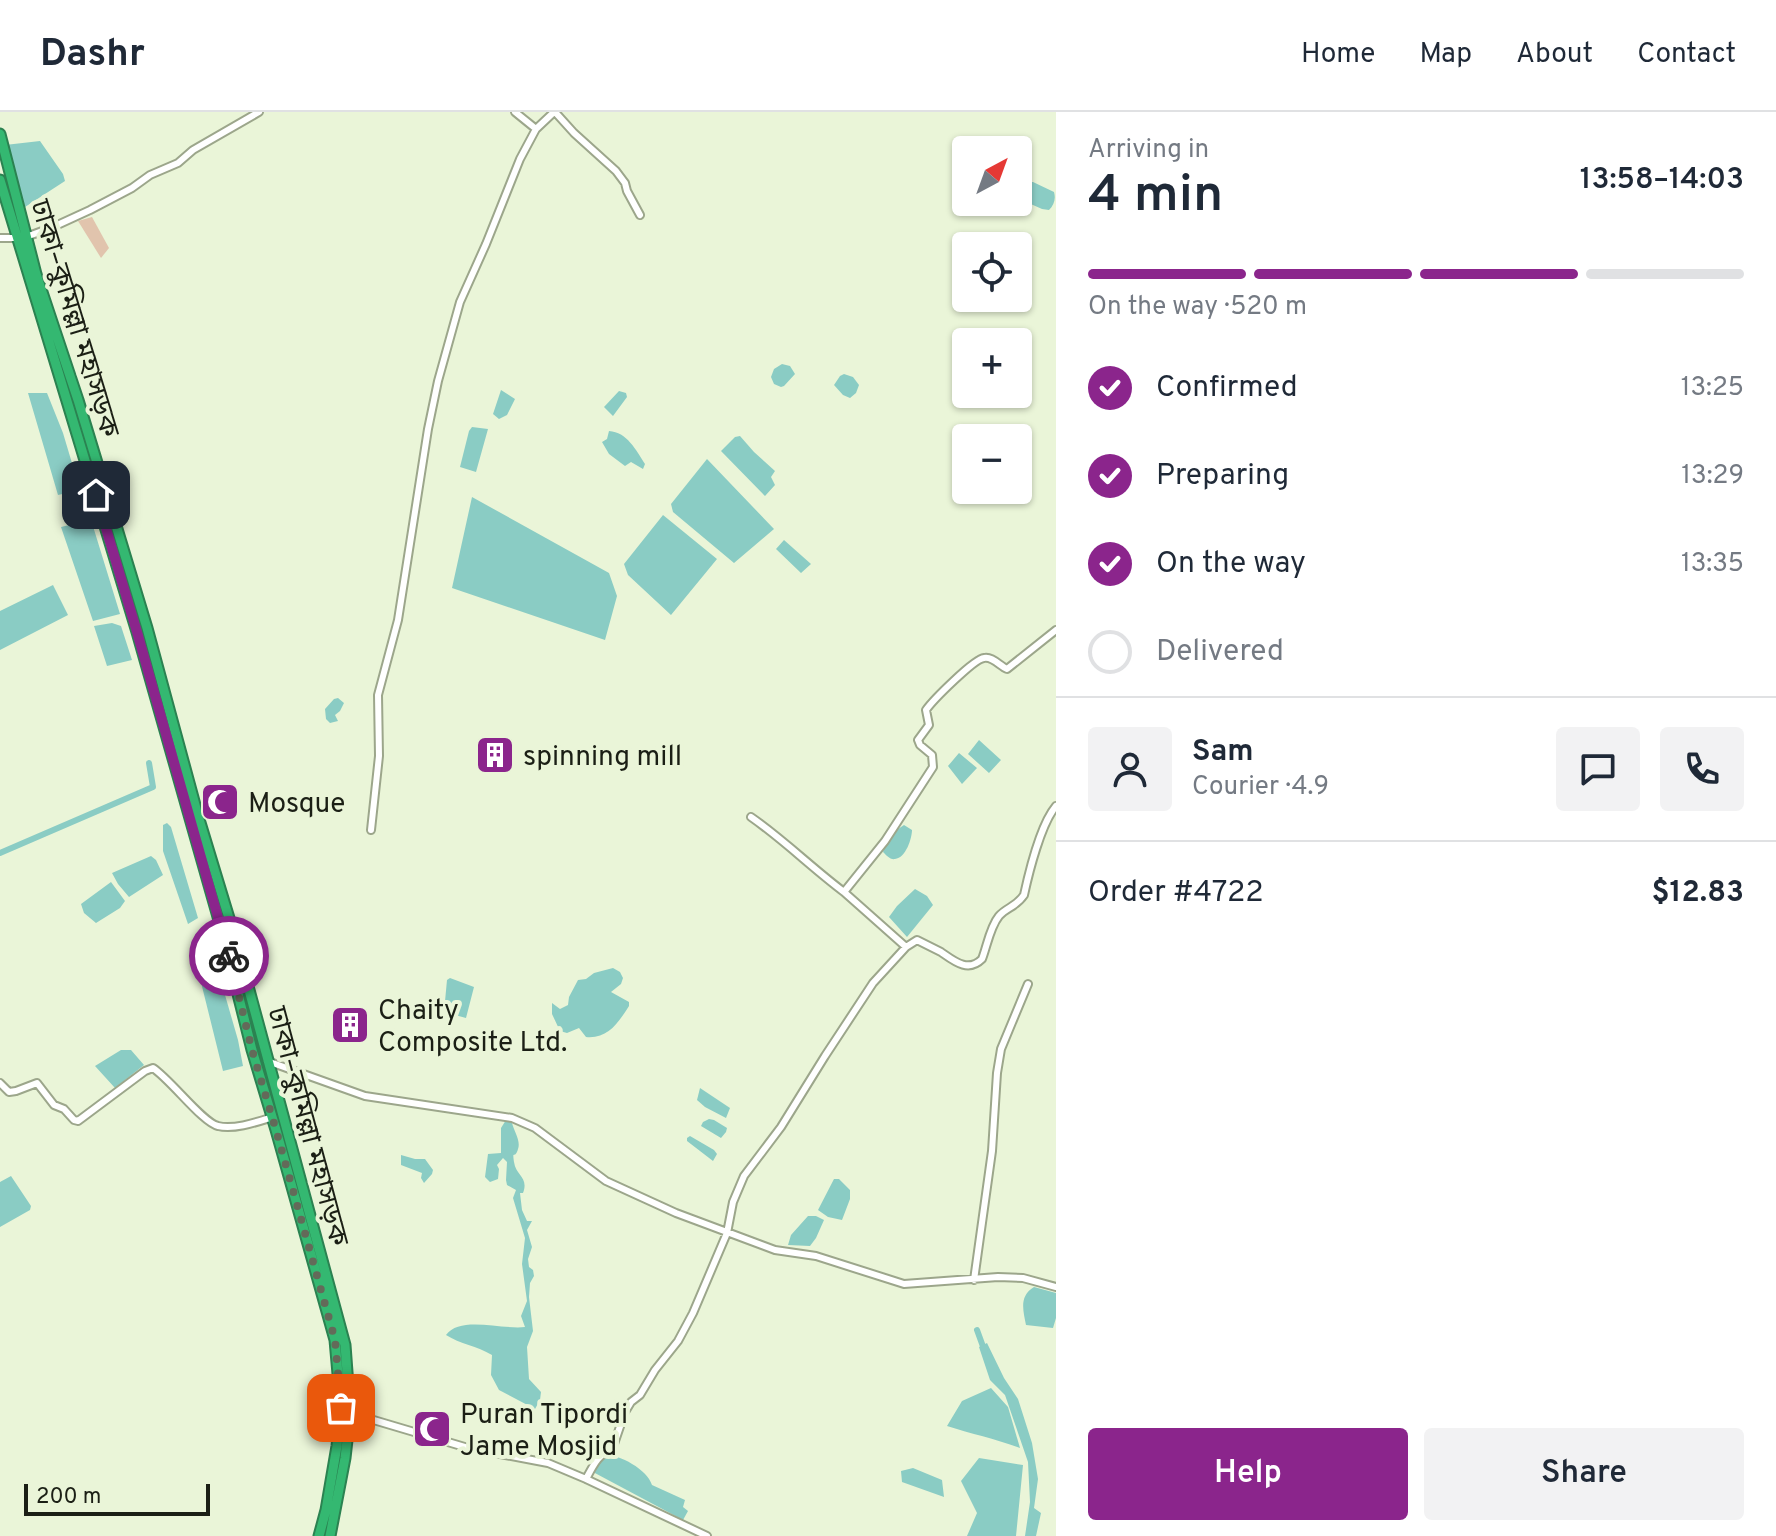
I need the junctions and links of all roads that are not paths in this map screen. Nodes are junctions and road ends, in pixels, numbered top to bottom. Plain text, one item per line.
1 (515, 112) edge
2 (555, 112) edge
3 (255, 113) edge
4 (536, 129) junction
5 (0, 134) edge
6 (0, 180) edge
7 (640, 215) dead end
8 (0, 238) edge
9 (21, 238) junction
10 (1056, 630) edge
11 (1056, 806) edge
12 (751, 817) dead end
13 (371, 830) dead end
14 (844, 892) junction
15 (906, 947) junction
16 (1028, 984) dead end
17 (267, 1061) junction
18 (0, 1083) edge
19 (273, 1117) junction
20 (727, 1233) junction
21 (974, 1280) junction
22 (1056, 1287) edge
23 (347, 1409) junction
24 (586, 1479) junction
25 (319, 1536) edge
26 (330, 1536) edge
27 (707, 1536) edge

1 - 4 street
2 - 4 street
2 - 7 street
3 - 9 street
4 - 13 street
5 - 9 highway, ঢাকা–কুমিল্লা মহাসড়ক
6 - 9 highway, ঢাকা–কুমিল্লা মহাসড়ক
8 - 9 street
9 - 17 highway, ঢাকা–কুমিল্লা মহাসড়ক
9 - 19 highway, ঢাকা–কুমিল্লা মহাসড়ক
10 - 14 street
11 - 15 street
12 - 14 street
14 - 15 street
15 - 20 street
16 - 21 street
17 - 20 street
17 - 23 highway, ঢাকা–কুমিল্লা মহাসড়ক
18 - 19 street
19 - 23 highway, ঢাকা–কুমিল্লা মহাসড়ক
20 - 21 street
20 - 24 street
21 - 22 street
23 - 24 street
23 - 25 highway, ঢাকা–কুমিল্লা মহাসড়ক
23 - 26 highway, ঢাকা–কুমিল্লা মহাসড়ক
24 - 27 street

